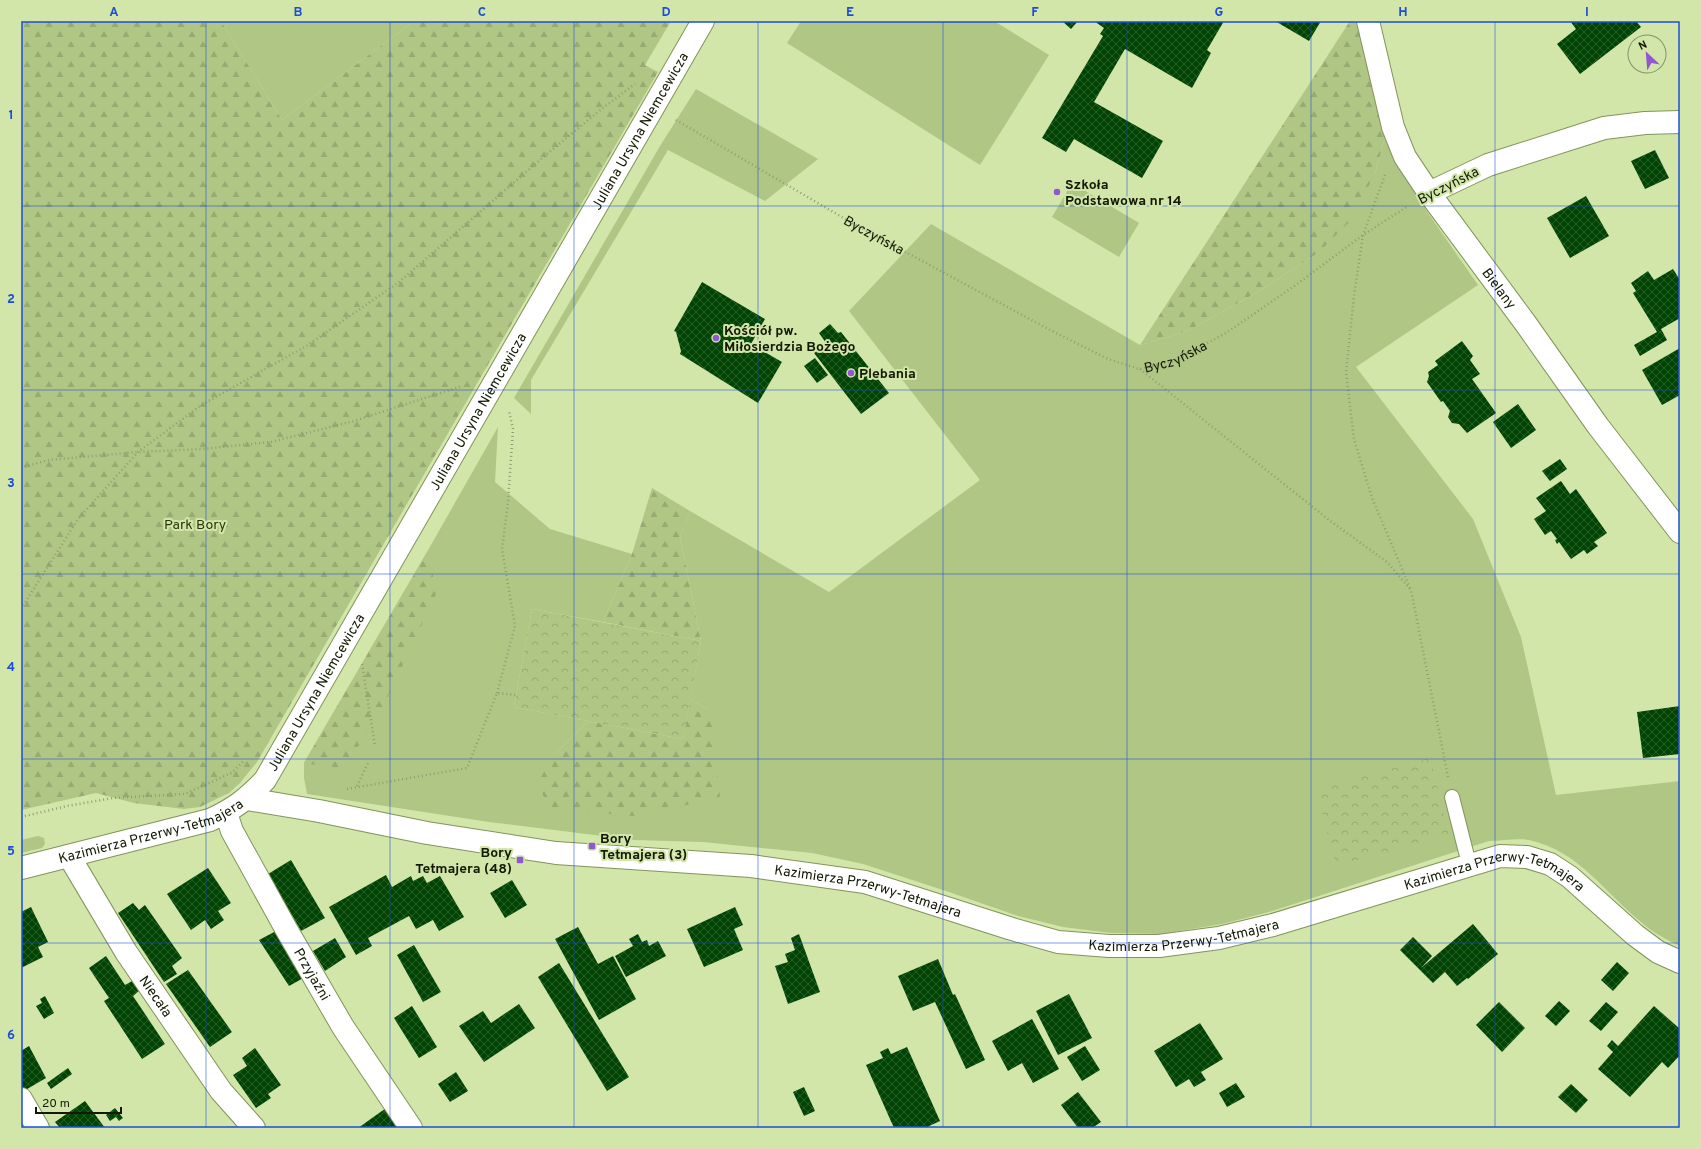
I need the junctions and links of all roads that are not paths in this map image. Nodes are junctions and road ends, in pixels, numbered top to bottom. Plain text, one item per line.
1 (703, 21) edge
2 (1368, 21) edge
3 (1680, 122) edge
4 (1429, 193) junction
5 (1680, 532) edge
6 (1452, 797) road end
7 (247, 799) junction
8 (226, 813) junction
9 (69, 856) junction
10 (1469, 864) junction
11 (21, 868) edge
12 (1680, 962) edge
13 (21, 1099) edge
14 (38, 1128) edge
15 (254, 1128) edge
16 (411, 1128) edge

1 - 7 street, Juliana Ursyna Niemcewicza
2 - 4 street, Bielany
3 - 4 street, Byczyńska
4 - 5 street, Bielany
6 - 10 lane
7 - 8 street, Kazimierza Przerwy-Tetmajera
7 - 10 street, Kazimierza Przerwy-Tetmajera
8 - 9 street, Kazimierza Przerwy-Tetmajera
8 - 16 street, Przyjaźni
9 - 11 street, Kazimierza Przerwy-Tetmajera
9 - 15 street, Niecała
10 - 12 street, Kazimierza Przerwy-Tetmajera
13 - 14 street

